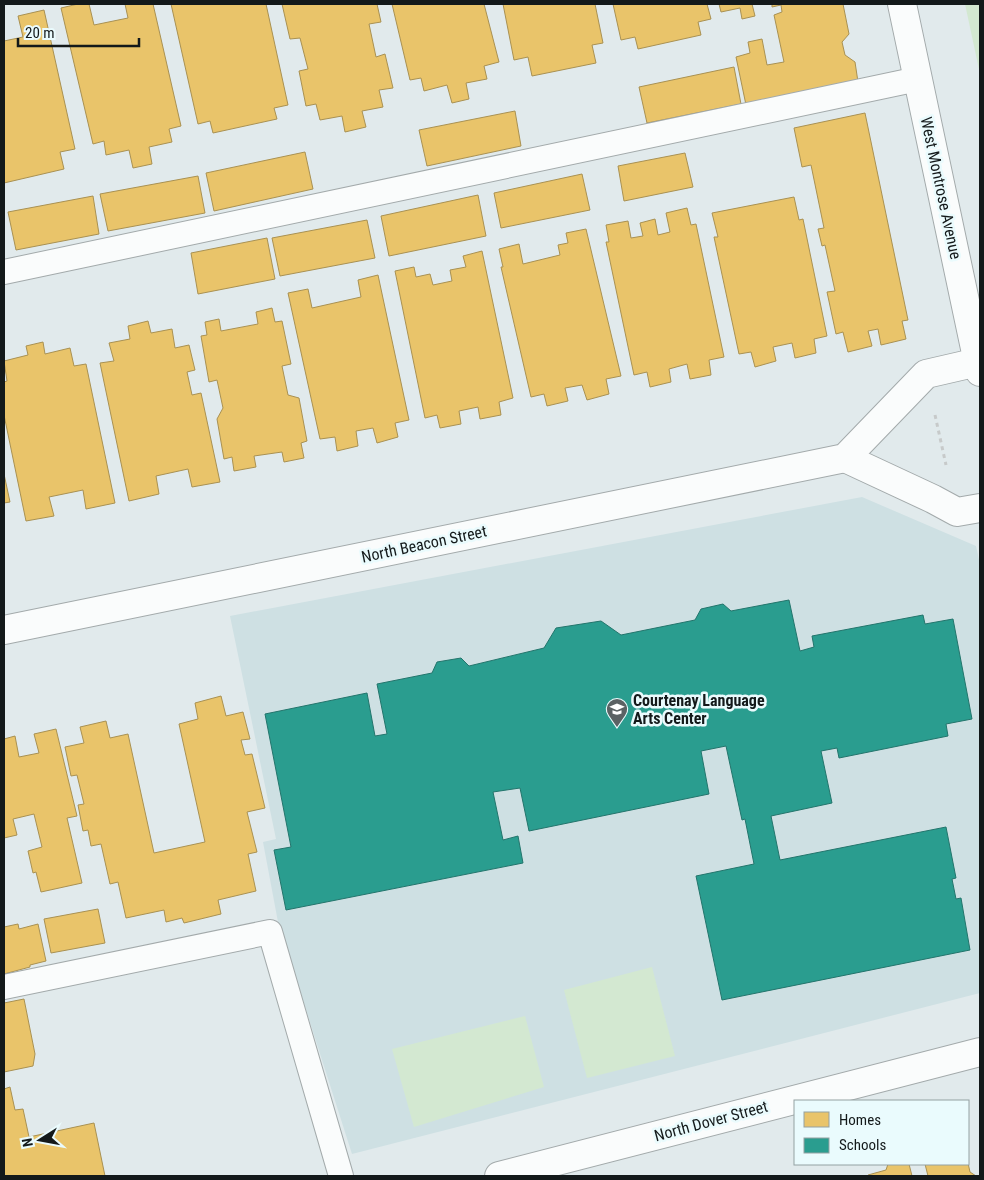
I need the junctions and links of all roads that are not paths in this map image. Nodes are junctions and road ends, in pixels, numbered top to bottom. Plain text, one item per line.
1 (902, 4) edge
2 (918, 80) junction
3 (4, 272) edge
4 (979, 367) edge
5 (845, 458) junction
6 (980, 508) edge
7 (4, 630) edge
8 (4, 987) edge
9 (980, 1052) edge
10 (341, 1176) edge
11 (499, 1176) edge

1 - 2 street, West Montrose Avenue
2 - 3 lane
2 - 4 street, West Montrose Avenue
4 - 5 street
5 - 6 street
5 - 7 street, North Beacon Street
8 - 10 lane
9 - 11 street, North Dover Street

